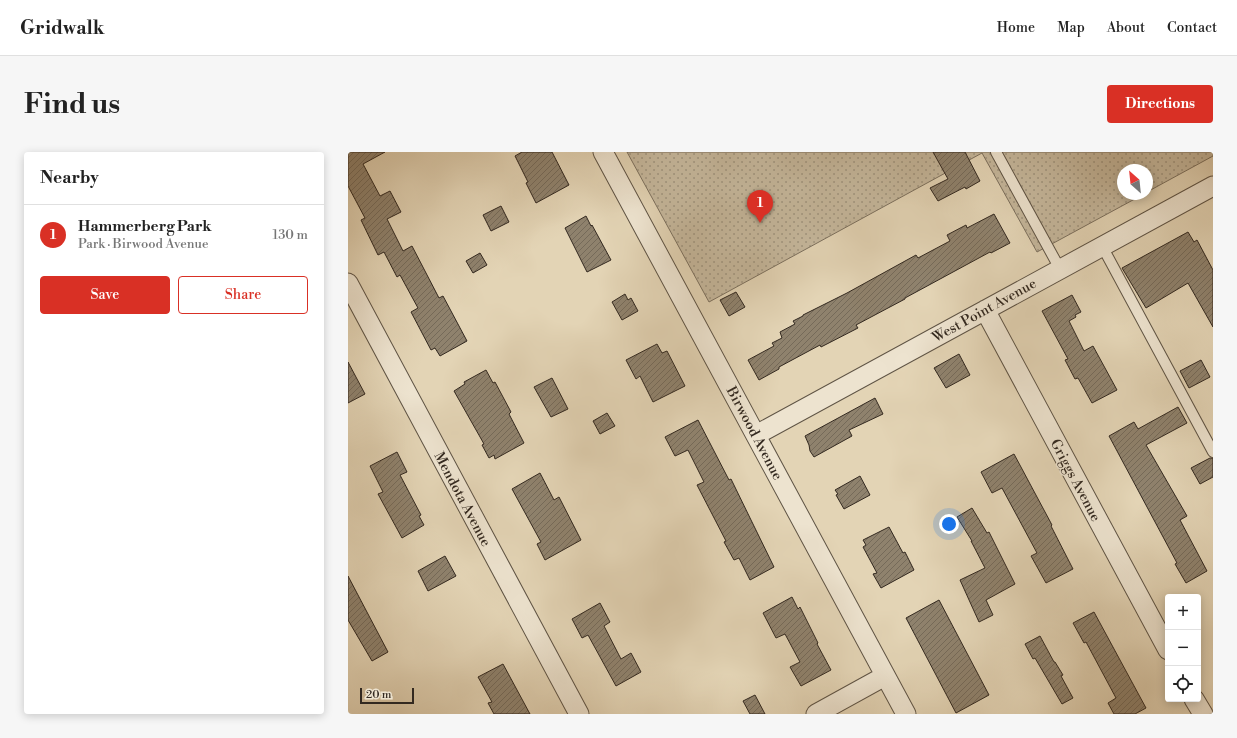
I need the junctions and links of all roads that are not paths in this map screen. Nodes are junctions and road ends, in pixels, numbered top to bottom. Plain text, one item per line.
1 (603, 152) edge
2 (996, 152) edge
3 (1213, 186) edge
4 (1102, 246) junction
5 (1060, 269) junction
6 (348, 283) edge
7 (985, 310) junction
8 (756, 435) junction
9 (1213, 452) edge
10 (1165, 644) edge
11 (885, 676) junction
12 (1196, 702) edge
13 (579, 714) edge
14 (816, 714) edge
15 (906, 714) edge
16 (1202, 714) edge

1 - 8 street, Birwood Avenue
2 - 5 lane
3 - 4 street, West Point Avenue
4 - 5 street, West Point Avenue
4 - 9 lane
5 - 7 street, West Point Avenue
6 - 13 street, Mendota Avenue
7 - 8 street, West Point Avenue
7 - 10 street, Griggs Avenue
8 - 11 street, Birwood Avenue
11 - 14 street
11 - 15 street, Birwood Avenue
12 - 16 street

